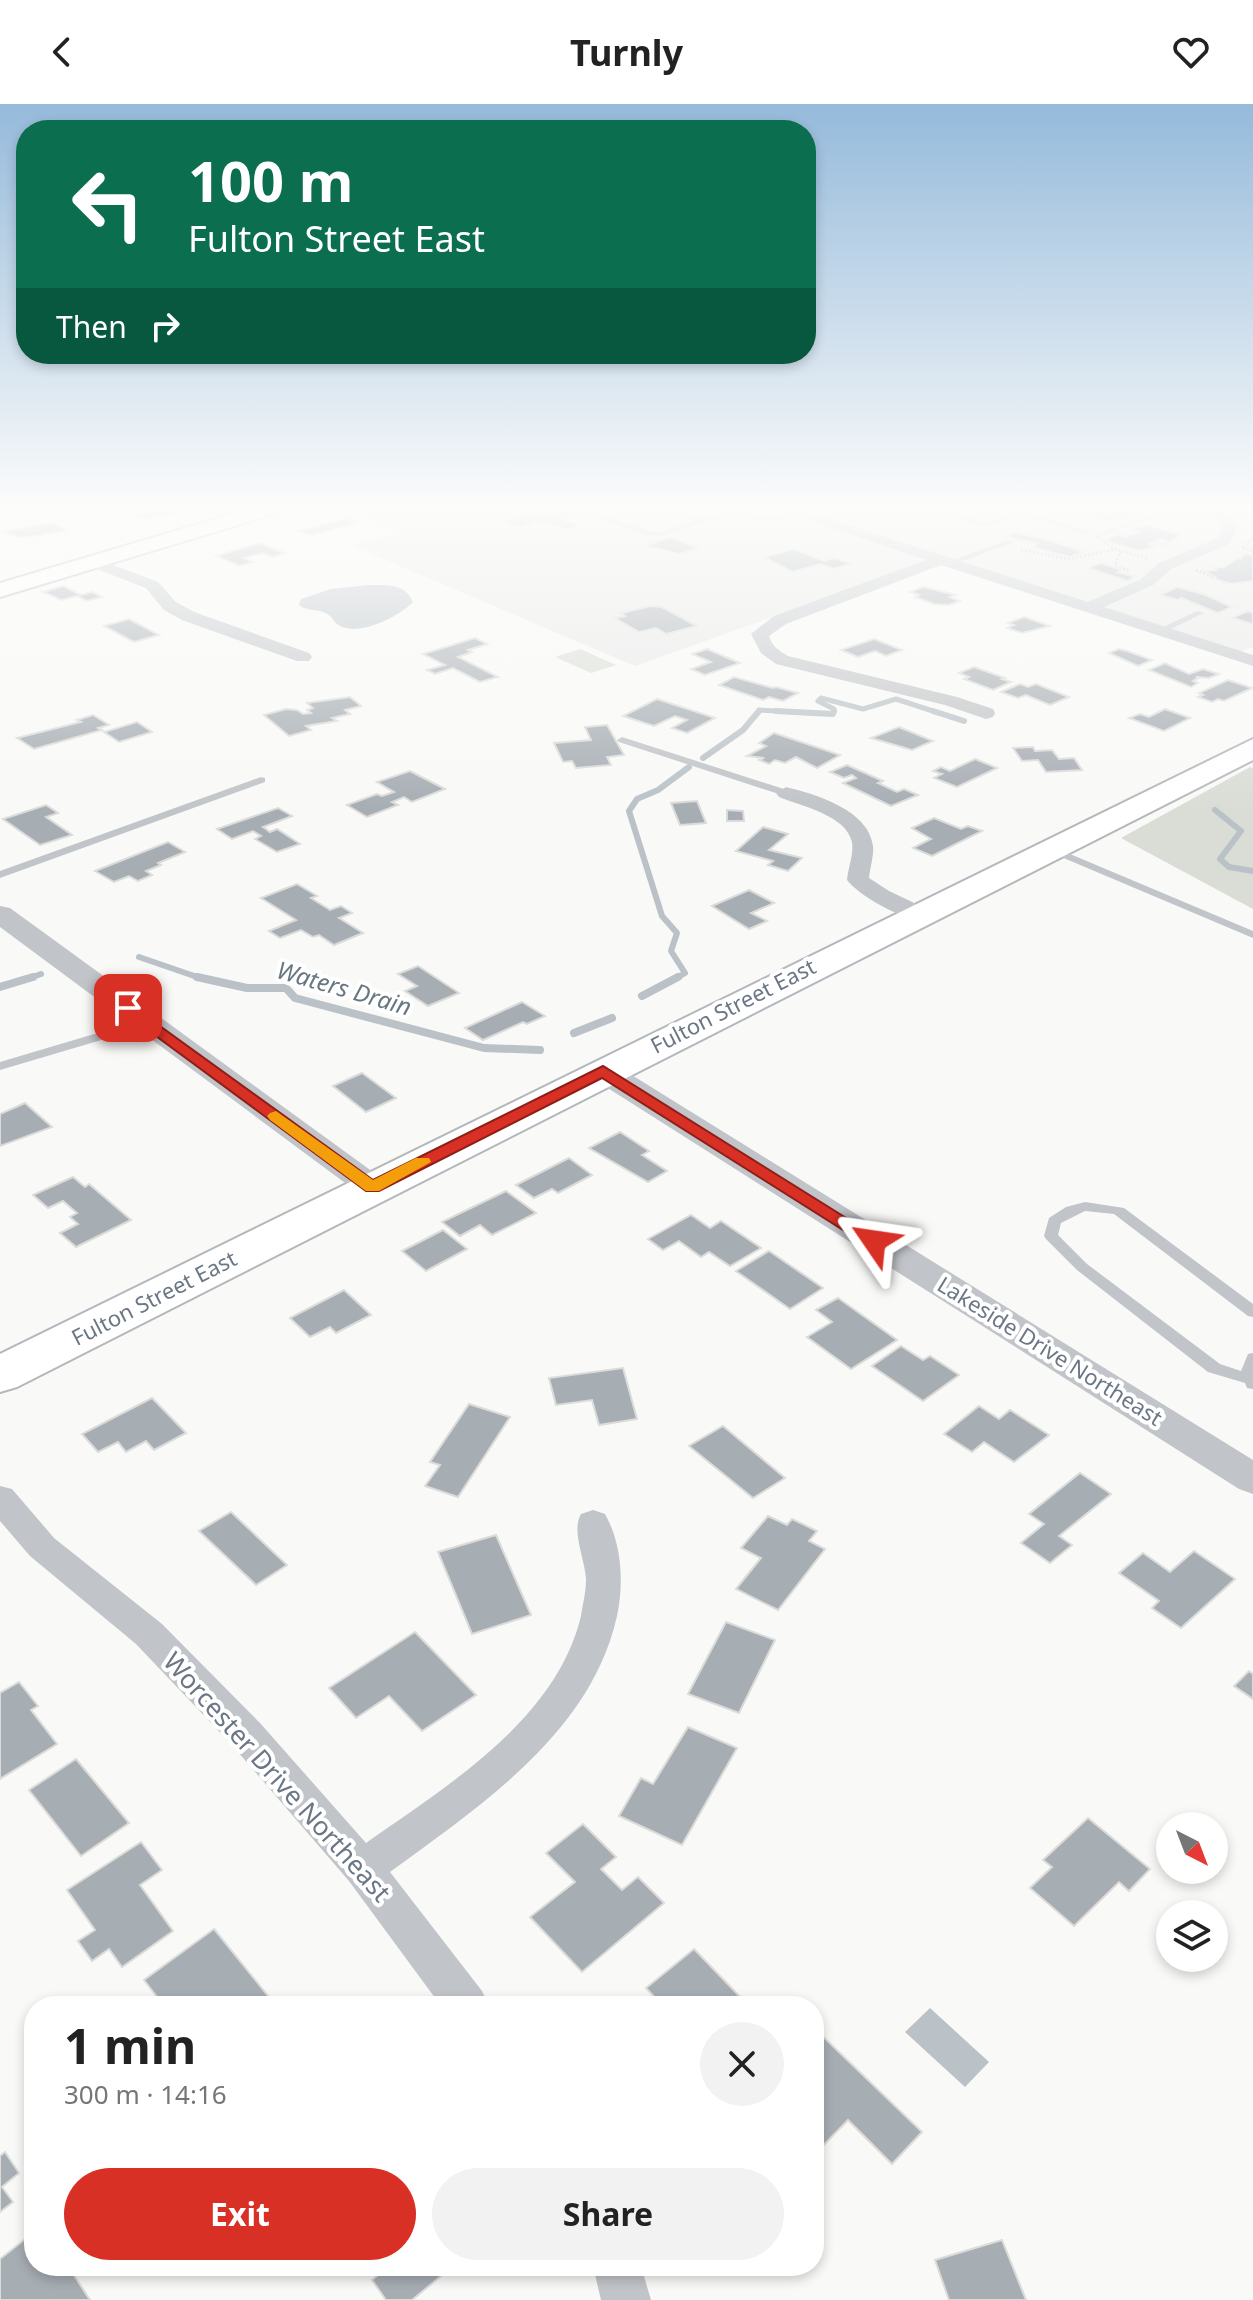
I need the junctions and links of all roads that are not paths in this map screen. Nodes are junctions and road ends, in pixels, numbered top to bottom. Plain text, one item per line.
1 (171, 606) edge
2 (818, 606) edge
3 (1084, 606) edge
4 (1092, 606) edge
5 (1089, 608) junction
6 (1200, 613) dead end
7 (1159, 631) junction
8 (303, 657) dead end
9 (1253, 661) edge
10 (986, 713) dead end
11 (622, 740) dead end
12 (1253, 748) edge
13 (261, 780) dead end
14 (786, 793) joint
15 (1051, 849) junction
16 (0, 875) edge
17 (0, 914) edge
18 (919, 914) junction
19 (1253, 935) edge
20 (148, 1022) junction
21 (1, 1066) edge
22 (603, 1071) junction
23 (372, 1187) junction
24 (1253, 1312) edge
25 (1253, 1358) edge
26 (0, 1375) edge
27 (1251, 1382) edge
28 (1253, 1479) edge
29 (0, 1498) edge
30 (593, 1523) dead end
31 (363, 1868) junction
32 (459, 1996) edge
33 (620, 2276) edge
34 (626, 2300) edge

1 - 8 street
2 - 10 street
3 - 5 street
4 - 5 street
5 - 7 street
6 - 7 lane
7 - 9 street
11 - 14 lane
12 - 15 main road, Fulton Street East
13 - 16 lane
14 - 18 street
15 - 18 main road, Fulton Street East
15 - 19 lane
17 - 20 street
18 - 22 main road, Fulton Street East
20 - 21 lane
20 - 23 street
22 - 23 main road, Fulton Street East
22 - 28 street, Lakeside Drive Northeast
23 - 26 main road, Fulton Street East
24 - 27 lane
25 - 27 lane
29 - 31 street, Worcester Drive Northeast
30 - 31 street
31 - 32 street, Worcester Drive Northeast
33 - 34 street

